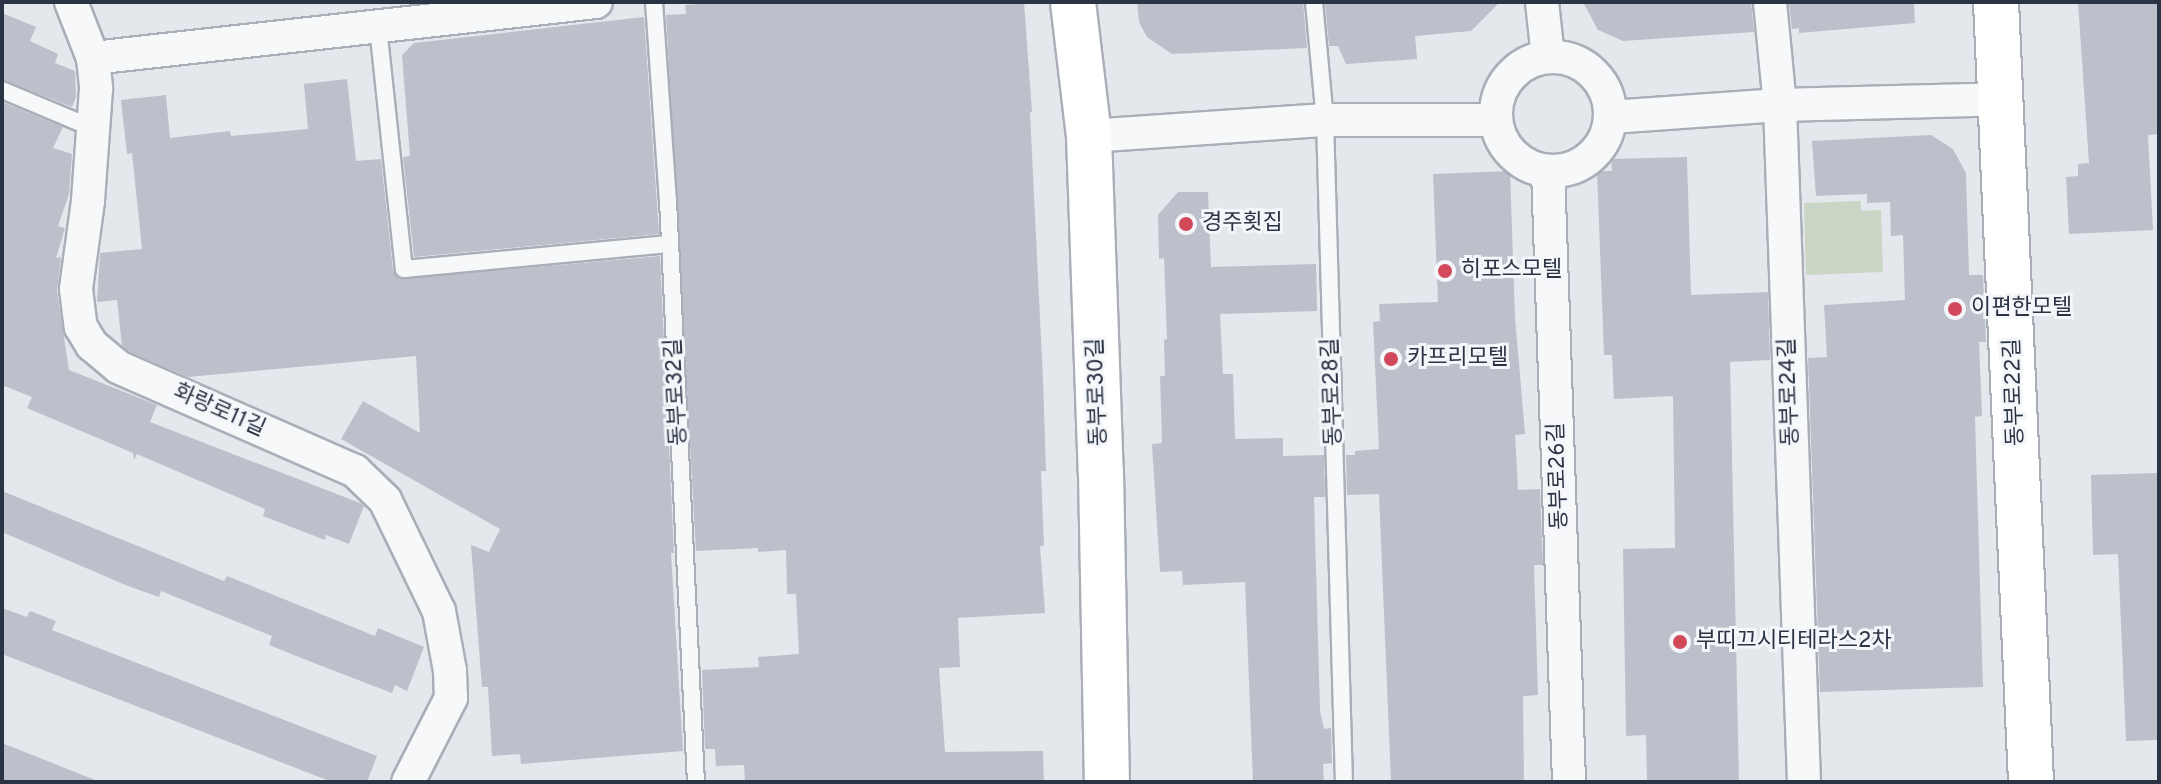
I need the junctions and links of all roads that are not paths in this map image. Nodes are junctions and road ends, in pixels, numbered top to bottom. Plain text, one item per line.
1 (71, 2) edge
2 (596, 2) edge
3 (654, 2) edge
4 (1073, 2) edge
5 (1314, 2) edge
6 (1542, 2) edge
7 (1770, 2) edge
8 (1996, 2) edge
9 (378, 27) junction
10 (1548, 57) junction
11 (93, 58) junction
12 (2, 90) edge
13 (2002, 99) junction
14 (1780, 105) junction
15 (1611, 117) junction
16 (1325, 120) junction
17 (1496, 120) junction
18 (95, 129) junction
19 (1089, 136) junction
20 (1548, 171) junction
21 (669, 244) junction
22 (408, 782) edge
23 (696, 782) edge
24 (1107, 782) edge
25 (1344, 782) edge
26 (1569, 782) edge
27 (1804, 782) edge
28 (2031, 782) edge

1 - 11 street, 화랑로11길
2 - 9 street
3 - 21 lane, 동부로32길
4 - 19 main road, 동부로30길
5 - 16 lane, 동부로28길
6 - 10 street
7 - 14 street, 동부로24길
8 - 13 main road, 동부로22길
9 - 11 street
9 - 21 lane
10 - 15 street
10 - 17 street
11 - 18 street, 화랑로11길
12 - 18 lane
13 - 14 street
13 - 28 main road, 동부로22길
14 - 15 street
14 - 27 street, 동부로24길
15 - 20 street
16 - 17 street
16 - 19 street
16 - 25 lane, 동부로28길
17 - 20 street
18 - 22 street, 화랑로11길
19 - 24 main road, 동부로30길
20 - 26 street, 동부로26길
21 - 23 lane, 동부로32길

